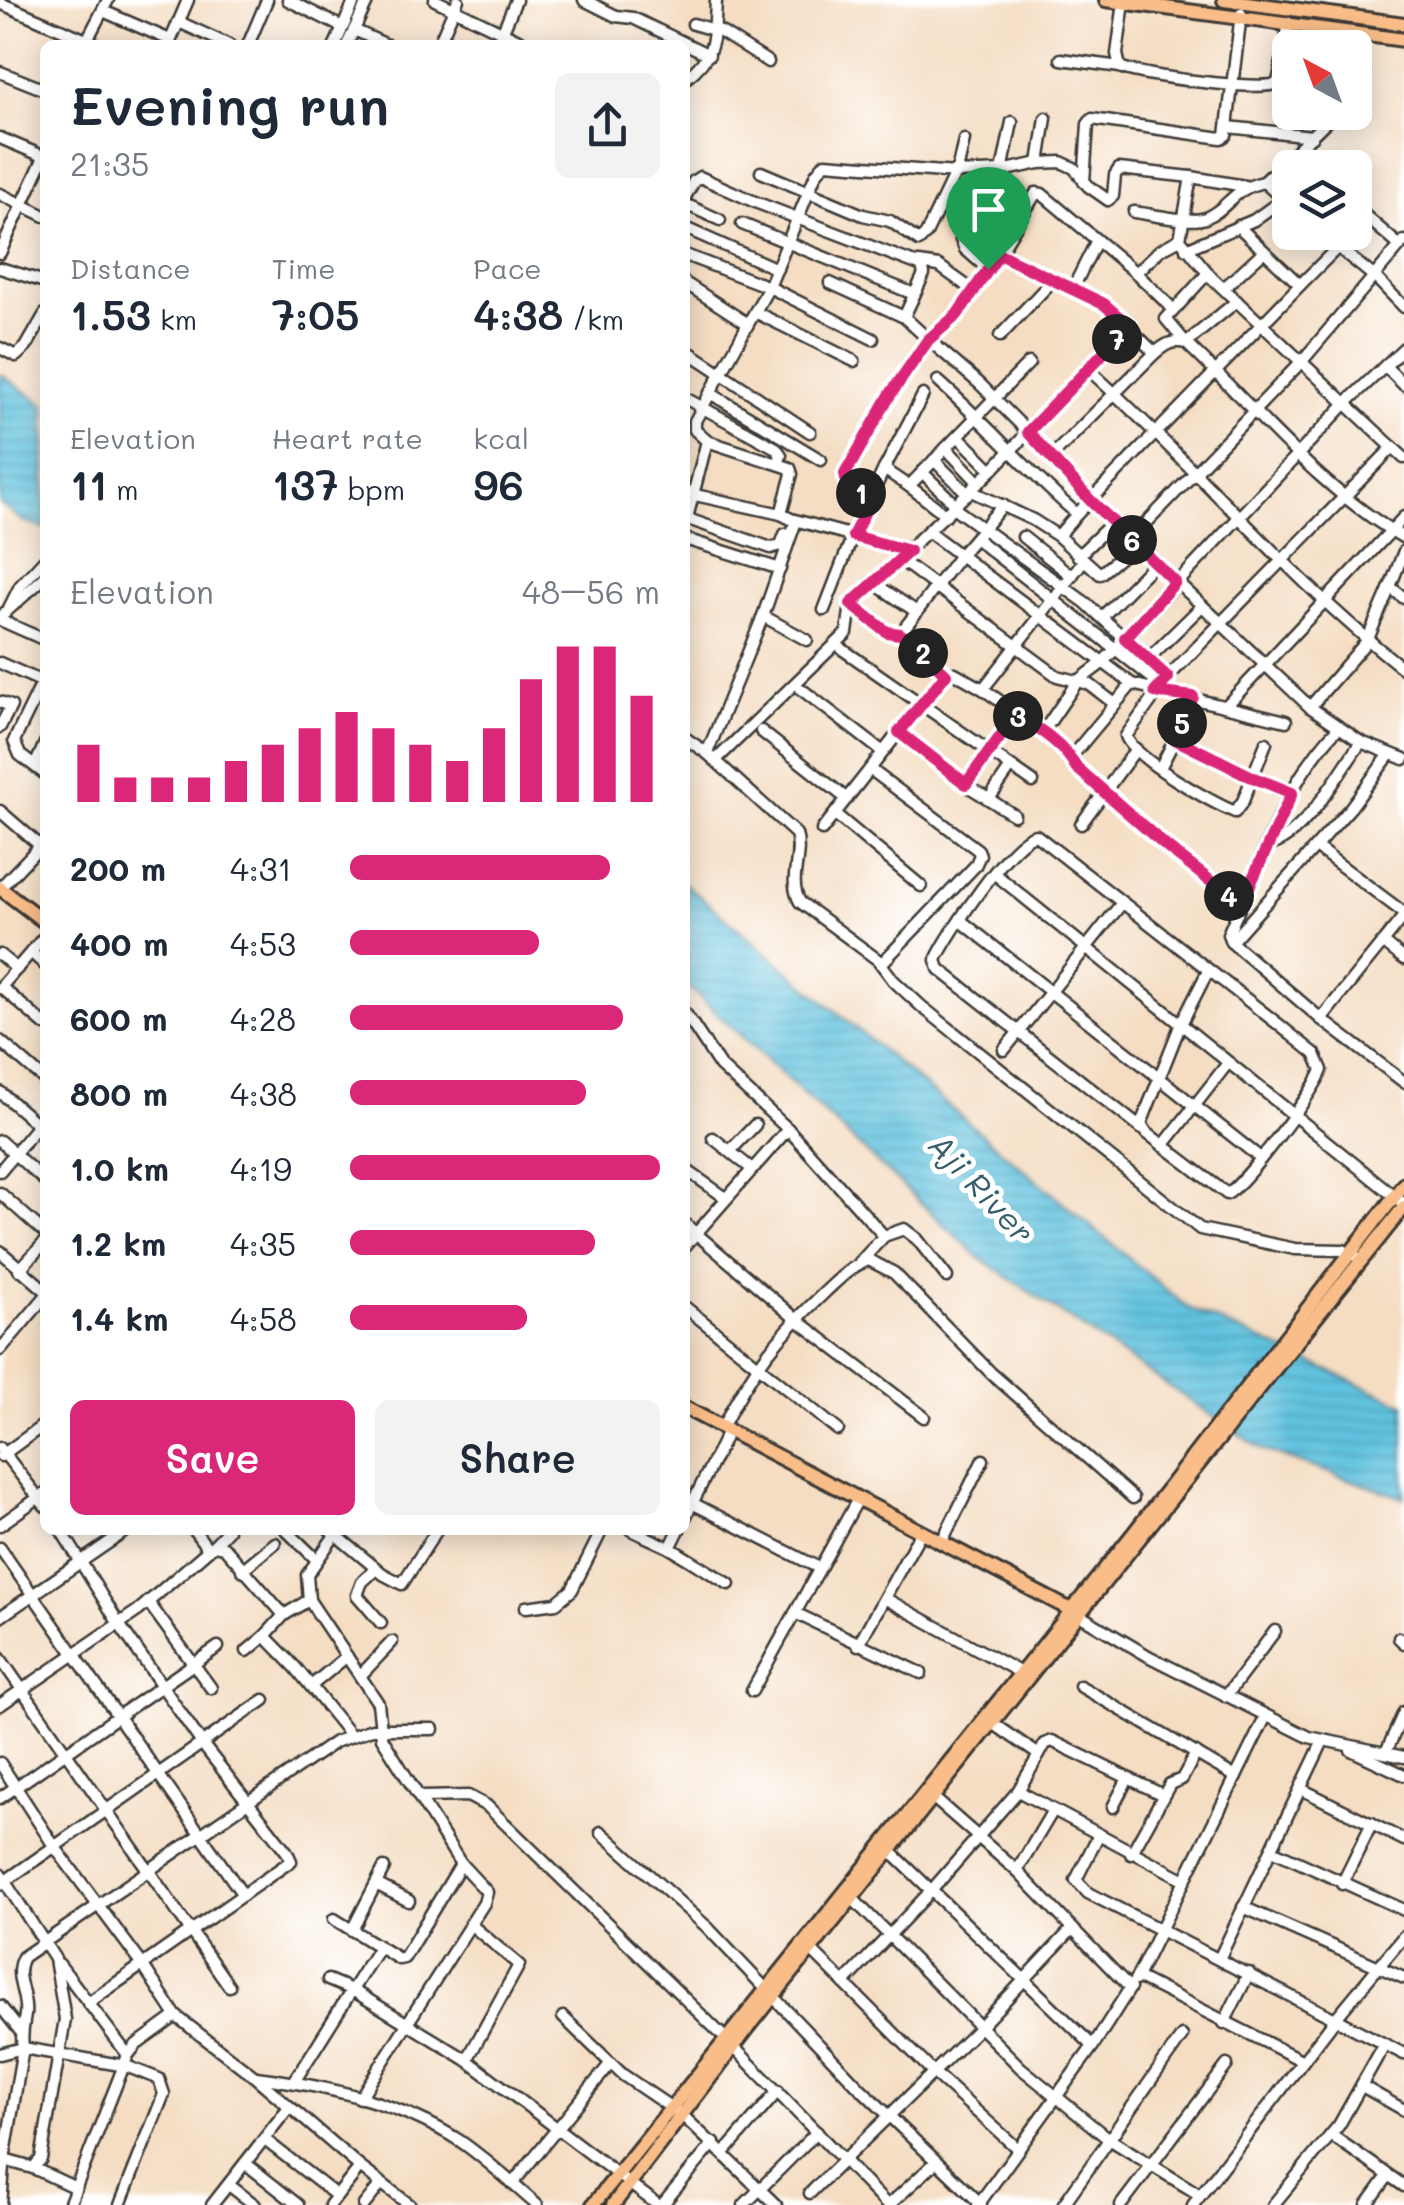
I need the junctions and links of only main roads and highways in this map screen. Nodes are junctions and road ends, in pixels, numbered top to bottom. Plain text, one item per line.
1 (1106, 0) edge
2 (1224, 0) edge
3 (1124, 2) edge
4 (1241, 10) junction
5 (1346, 15) junction
6 (1404, 24) edge
7 (1343, 30) joint
8 (1372, 35) edge
9 (1404, 40) edge
10 (0, 888) edge
11 (40, 918) edge
12 (1404, 1184) edge
13 (1401, 1202) edge
14 (690, 1411) edge
15 (1076, 1613) junction
16 (989, 1721) junction
17 (676, 2112) junction
18 (593, 2205) edge
19 (612, 2205) edge

1 - 3 main road
2 - 4 main road
3 - 4 main road
4 - 5 main road
4 - 7 main road
5 - 6 main road
5 - 7 main road
8 - 9 main road
10 - 11 main road
12 - 13 main road
13 - 15 main road
14 - 15 main road
15 - 16 main road
15 - 16 main road
16 - 17 main road
17 - 18 main road
17 - 19 main road

